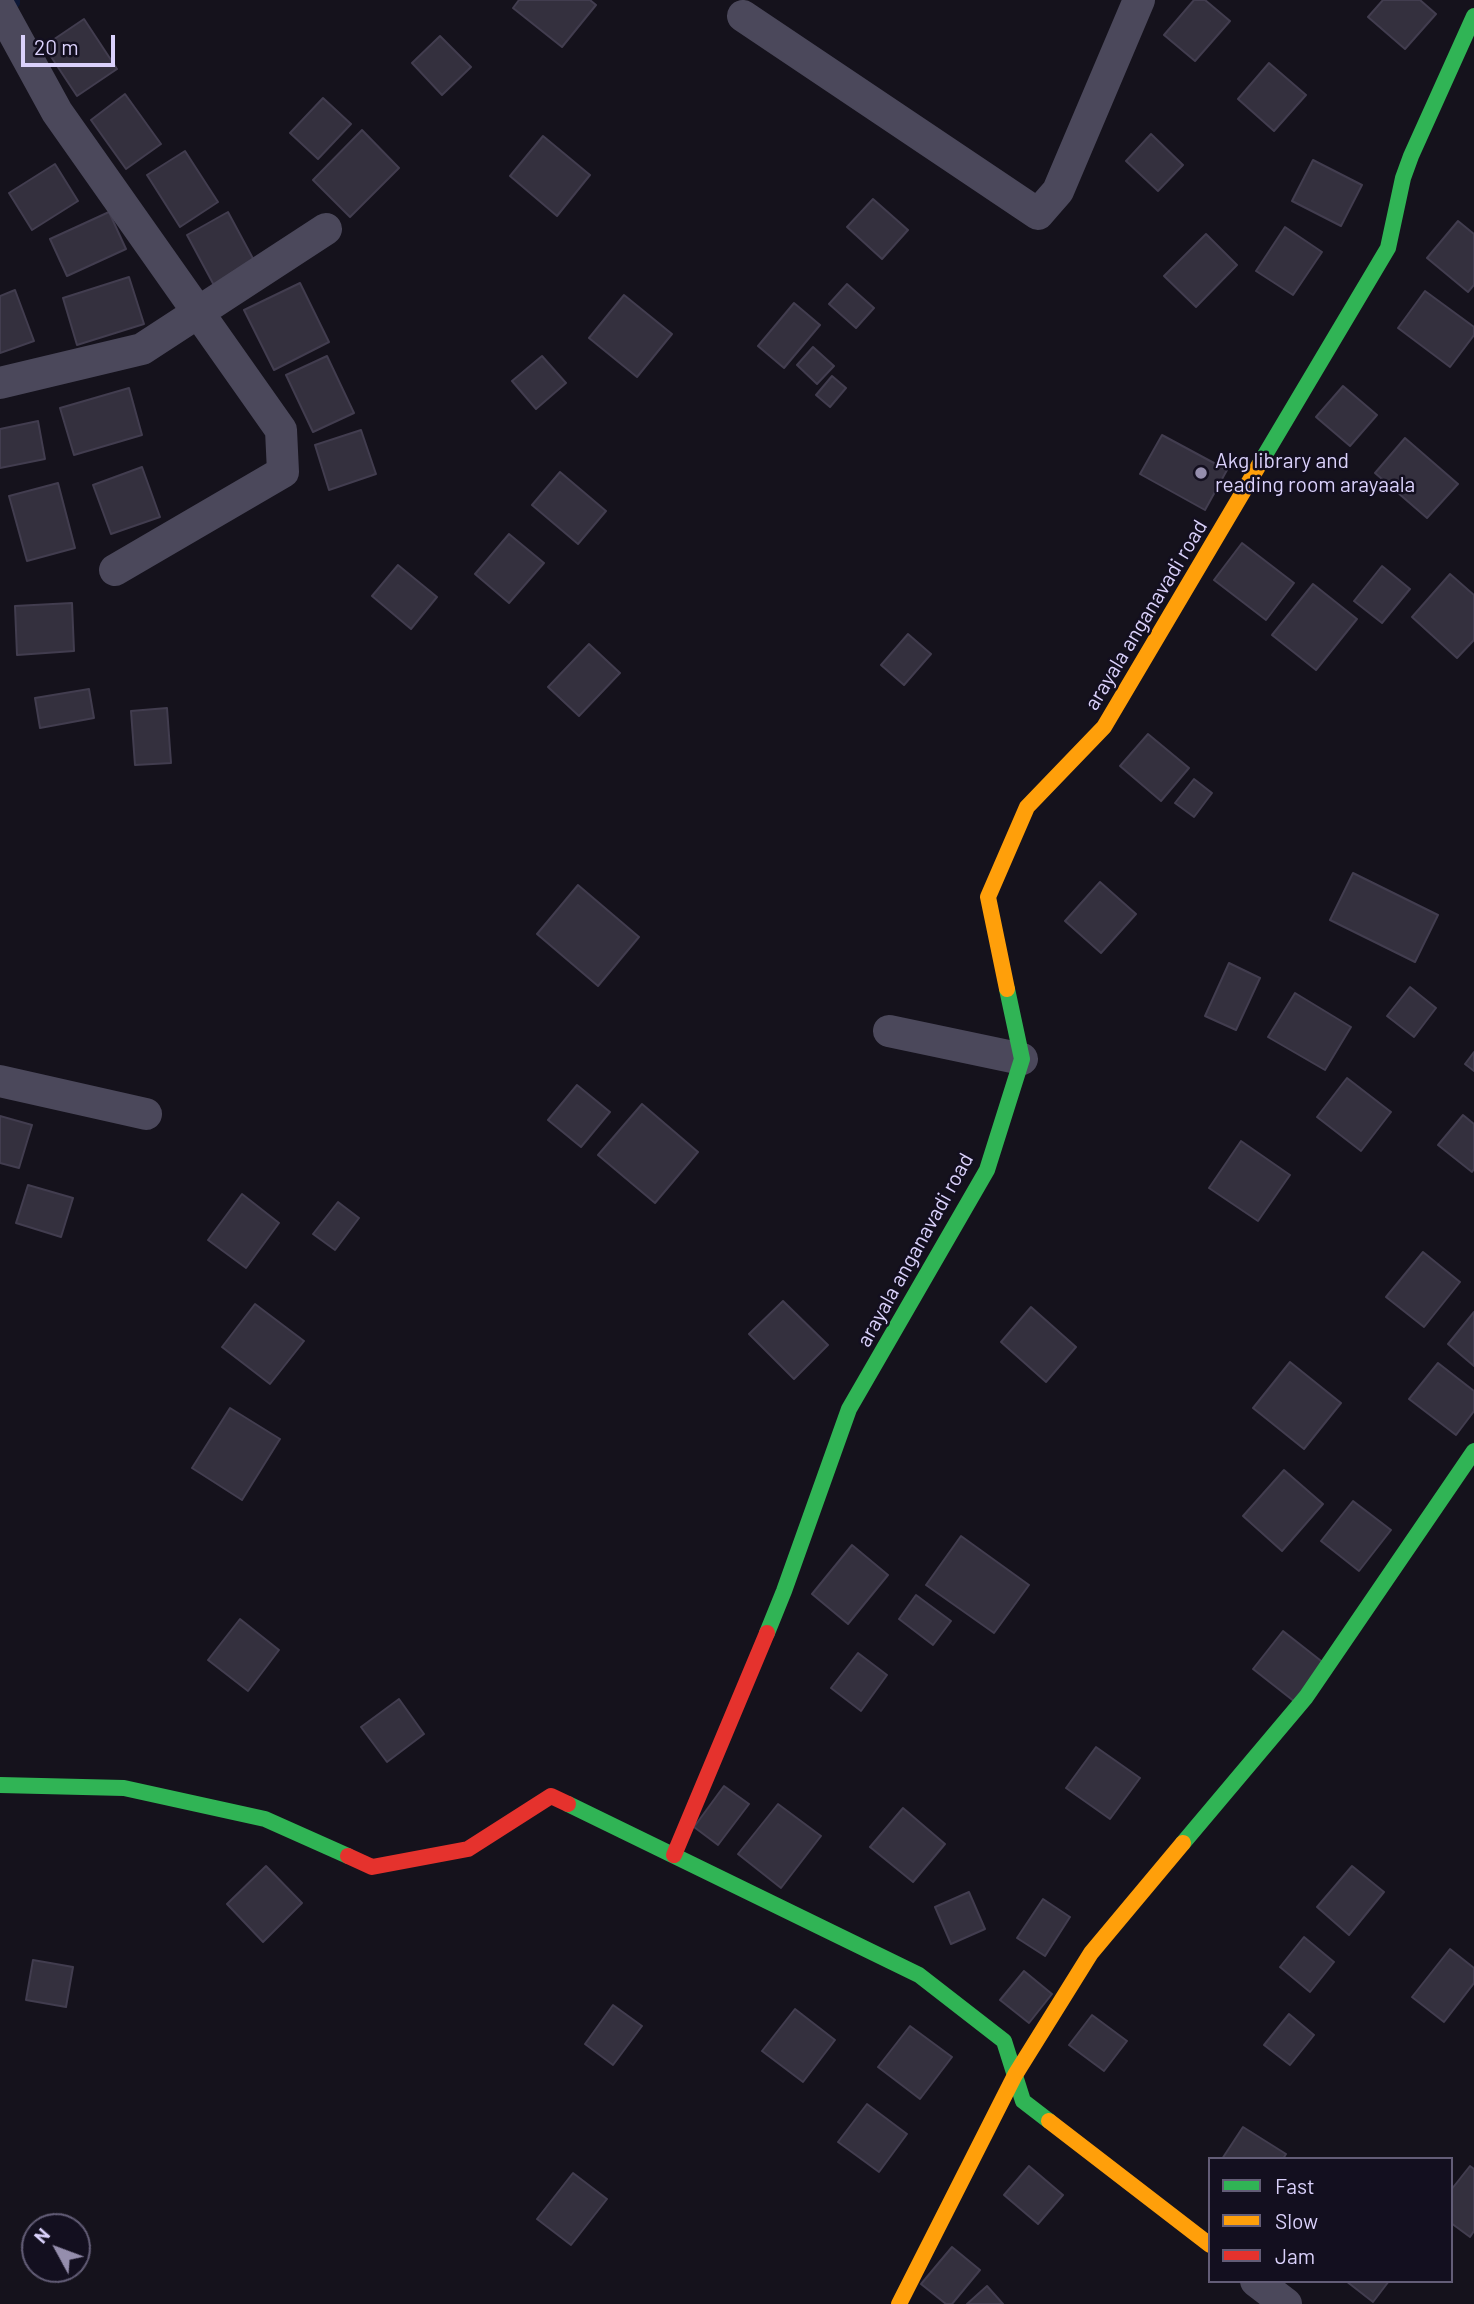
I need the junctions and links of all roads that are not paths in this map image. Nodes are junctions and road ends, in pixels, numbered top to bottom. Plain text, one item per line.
1 (1139, 0) edge
2 (0, 8) edge
3 (744, 16) dead end
4 (1474, 16) edge
5 (326, 229) dead end
6 (199, 311) junction
7 (0, 383) edge
8 (115, 570) dead end
9 (889, 1031) dead end
10 (1023, 1059) junction
11 (0, 1081) edge
12 (146, 1114) dead end
13 (1474, 1451) edge
14 (0, 1785) edge
15 (674, 1855) junction
16 (1015, 2076) junction
17 (1208, 2243) edge
18 (1259, 2283) edge
19 (899, 2304) edge
20 (1286, 2304) edge

1 - 3 street
2 - 6 street
4 - 10 street, arayala anganavadi road
5 - 6 street
6 - 7 street
6 - 8 street
9 - 10 street
10 - 15 street, arayala anganavadi road
11 - 12 street
13 - 16 street
14 - 15 street
15 - 16 street
16 - 17 street
16 - 19 street
18 - 20 street

